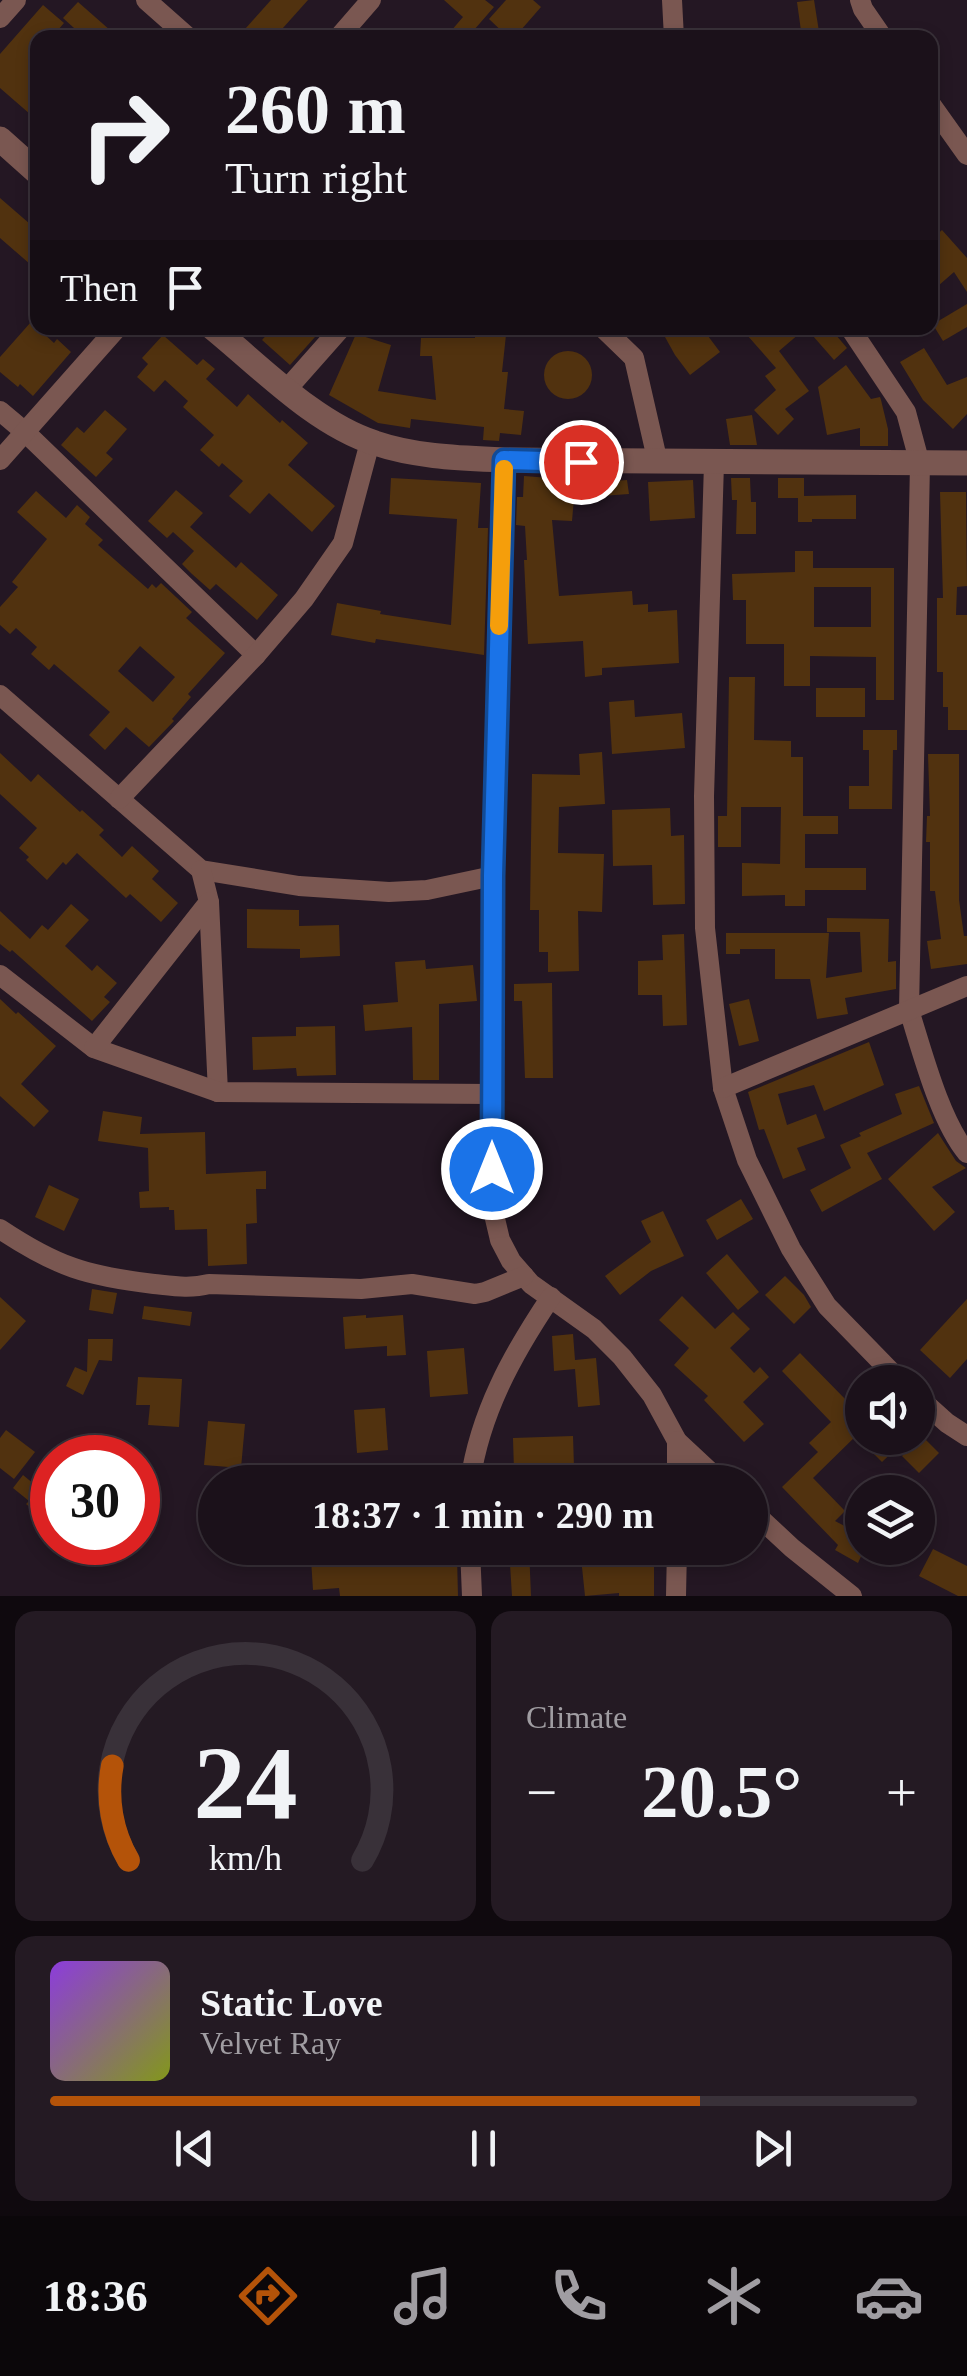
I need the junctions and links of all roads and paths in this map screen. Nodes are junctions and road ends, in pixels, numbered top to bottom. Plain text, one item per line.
1 (16, 0) edge
2 (146, 0) edge
3 (371, 0) edge
4 (672, 0) edge
5 (860, 0) edge
6 (0, 18) edge
7 (180, 30) edge
8 (345, 30) edge
9 (674, 30) edge
10 (877, 30) edge
11 (938, 114) edge
12 (0, 138) edge
13 (967, 155) edge
14 (30, 166) edge
15 (111, 335) edge
16 (222, 335) edge
17 (335, 335) edge
18 (610, 335) edge
19 (855, 335) edge
20 (287, 388) junction
21 (0, 411) edge
22 (25, 432) junction
23 (370, 442) junction
24 (0, 460) edge
25 (504, 460) junction
26 (658, 463) junction
27 (714, 463) junction
28 (967, 463) edge
29 (920, 464) junction
30 (256, 654) junction
31 (0, 695) edge
32 (119, 799) junction
33 (201, 870) junction
34 (493, 876) junction
35 (208, 902) junction
36 (0, 975) edge
37 (967, 986) edge
38 (909, 1010) junction
39 (94, 1048) junction
40 (723, 1088) junction
41 (218, 1092) junction
42 (491, 1094) junction
43 (967, 1153) edge
44 (0, 1230) edge
45 (524, 1276) junction
46 (551, 1297) junction
47 (882, 1365) edge
48 (935, 1412) edge
49 (967, 1436) edge
50 (677, 1442) junction
51 (472, 1465) edge
52 (677, 1465) edge
53 (702, 1465) edge
54 (768, 1526) edge
55 (471, 1565) edge
56 (676, 1565) edge
57 (472, 1596) edge
58 (676, 1596) edge
59 (852, 1596) edge

1 - 6 street
2 - 7 street
3 - 8 street
4 - 9 street
5 - 10 street
11 - 13 street
12 - 14 street
15 - 22 street
16 - 20 street
17 - 20 street
18 - 26 street
19 - 29 street
20 - 23 street
21 - 22 street
22 - 24 street
22 - 30 street
23 - 25 street
23 - 30 street
25 - 26 street
25 - 34 street
26 - 27 street
27 - 29 street
27 - 40 street
28 - 29 street
29 - 38 street
30 - 32 street
31 - 32 street
32 - 33 street
33 - 34 street
33 - 35 street
34 - 42 street
35 - 39 street
35 - 41 street
36 - 39 street
37 - 38 street
38 - 40 street
38 - 43 street
39 - 41 street
40 - 47 street
41 - 42 street
42 - 45 street
44 - 45 street
45 - 46 street
46 - 50 street
46 - 51 street
48 - 49 street
50 - 52 street
50 - 53 street
54 - 59 street
55 - 57 street
56 - 58 street

